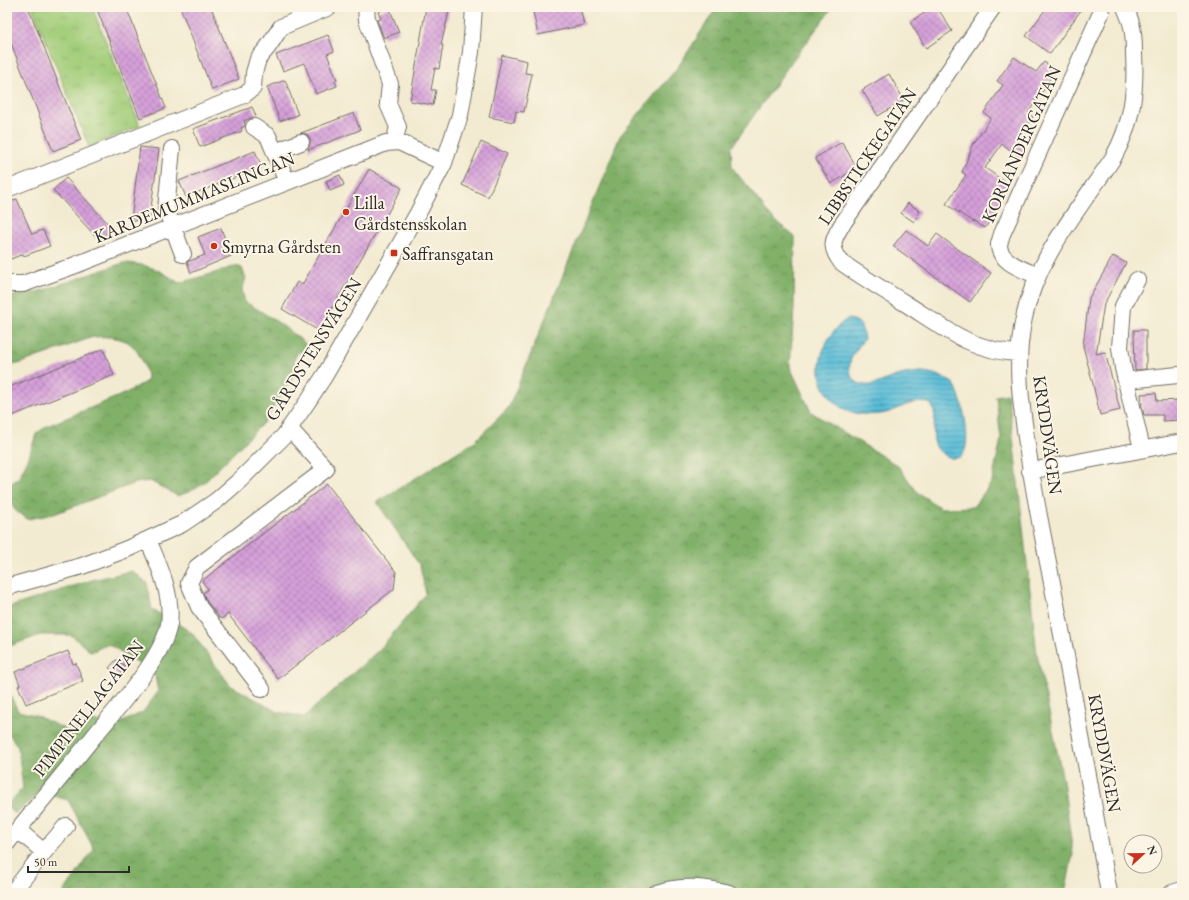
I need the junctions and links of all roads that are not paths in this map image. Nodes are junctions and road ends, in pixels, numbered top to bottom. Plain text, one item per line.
1 (329, 7) edge
2 (366, 7) edge
3 (474, 7) edge
4 (993, 7) edge
5 (1124, 7) edge
6 (1101, 13) dead end
7 (254, 127) dead end
8 (301, 142) dead end
9 (394, 142) junction
10 (172, 149) dead end
11 (275, 152) junction
12 (444, 163) junction
13 (287, 182) junction
14 (7, 189) edge
15 (173, 227) junction
16 (183, 254) dead end
17 (1038, 276) junction
18 (1137, 280) dead end
19 (7, 284) edge
20 (1019, 353) junction
21 (1178, 375) dead end
22 (1127, 381) junction
23 (289, 428) junction
24 (1182, 442) edge
25 (1142, 449) junction
26 (1030, 470) junction
27 (148, 540) junction
28 (7, 588) edge
29 (262, 689) dead end
30 (66, 826) dead end
31 (18, 830) junction
32 (7, 843) edge
33 (44, 852) junction
34 (1182, 890) edge
35 (12, 893) edge
36 (656, 893) edge
37 (729, 893) edge
38 (1109, 893) edge
39 (1172, 893) edge

1 - 14 street
2 - 9 street
3 - 12 street, GÅRDSTENSVÄGEN
4 - 20 street, LIBBSTICKEGATAN
5 - 17 street, KRYDDVÄGEN
6 - 17 street, KORIANDERGATAN
7 - 11 street
8 - 11 street
9 - 12 street
9 - 13 street, KARDEMUMMASLINGAN
10 - 15 street
11 - 13 street
12 - 23 street, GÅRDSTENSVÄGEN
13 - 15 street, KARDEMUMMASLINGAN
15 - 16 street
15 - 19 street, KARDEMUMMASLINGAN
17 - 20 street, KRYDDVÄGEN
18 - 22 street
20 - 26 street, KRYDDVÄGEN
21 - 22 street
22 - 25 street
23 - 27 street, GÅRDSTENSVÄGEN
23 - 29 street
24 - 25 street
25 - 26 street
26 - 38 street, KRYDDVÄGEN
27 - 28 street, GÅRDSTENSVÄGEN
27 - 31 street, PIMPINELLAGATAN
30 - 33 street
31 - 32 street, PIMPINELLAGATAN
31 - 33 street
33 - 35 street
34 - 39 street
36 - 37 street

